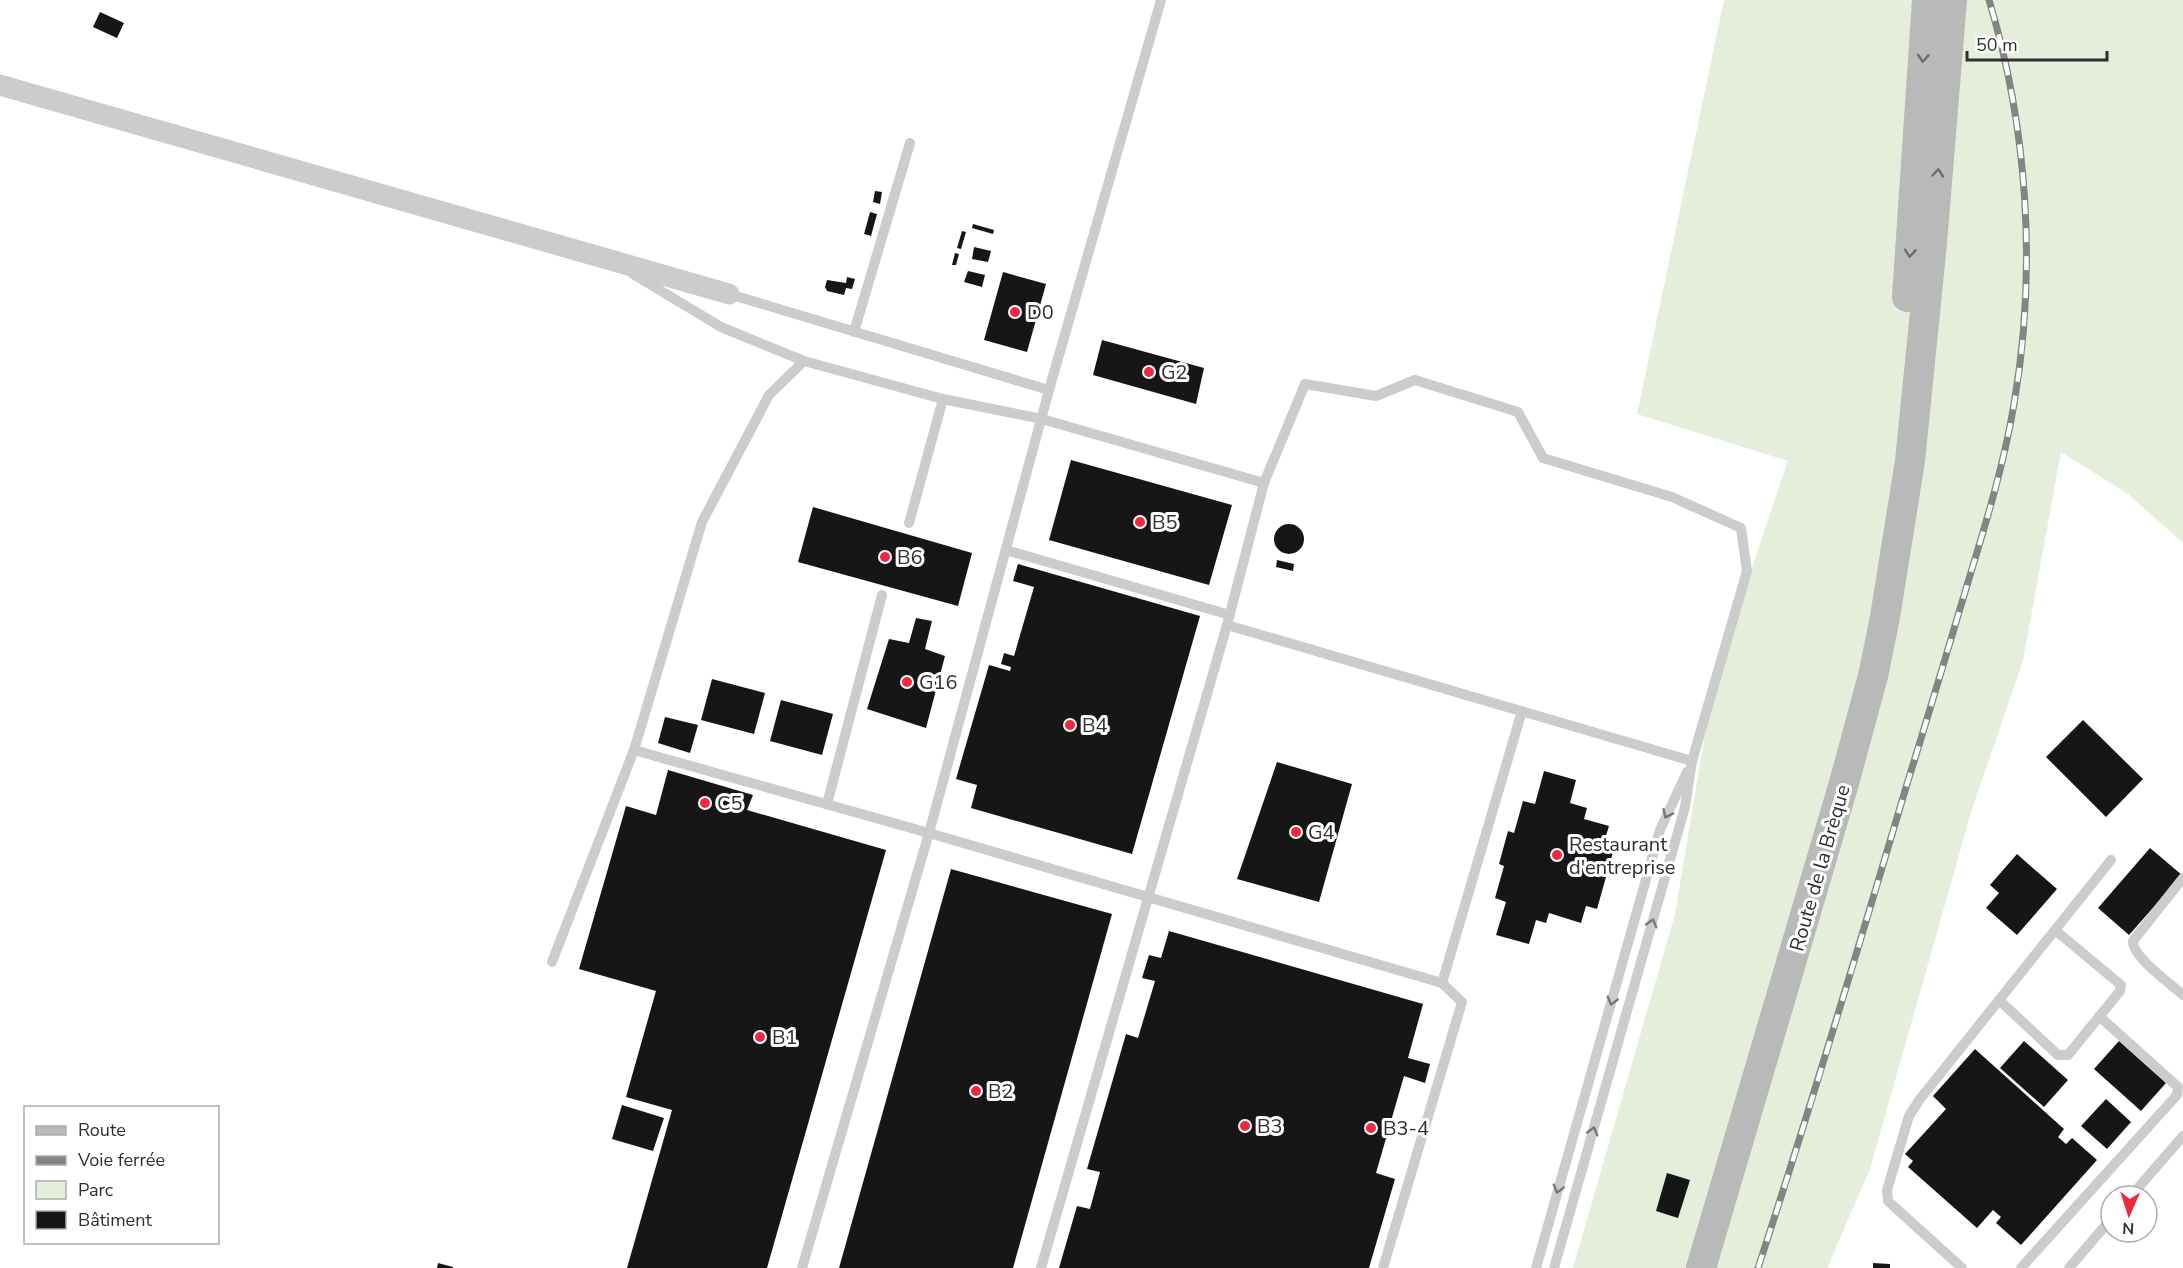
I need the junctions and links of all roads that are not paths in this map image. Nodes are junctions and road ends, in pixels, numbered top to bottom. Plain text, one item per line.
1 (1161, 0) edge
2 (1928, 0) edge
3 (1952, 0) edge
4 (0, 85) edge
5 (910, 143) dead end
6 (613, 261) junction
7 (729, 294) joint
8 (854, 332) junction
9 (804, 361) junction
10 (1049, 390) junction
11 (943, 399) junction
12 (1042, 418) junction
13 (1264, 483) junction
14 (909, 524) dead end
15 (1006, 550) junction
16 (882, 595) dead end
17 (1885, 617) junction
18 (1228, 620) junction
19 (1522, 711) junction
20 (634, 750) junction
21 (1692, 761) junction
22 (827, 804) junction
23 (929, 833) junction
24 (2111, 860) dead end
25 (2183, 878) edge
26 (1149, 898) junction
27 (2055, 930) junction
28 (552, 962) dead end
29 (1442, 983) junction
30 (2183, 995) edge
31 (1999, 1000) junction
32 (2099, 1016) junction
33 (2183, 1137) edge
34 (2142, 1184) edge
35 (2099, 1233) edge
36 (802, 1268) edge
37 (1041, 1268) edge
38 (1383, 1268) edge
39 (1536, 1268) edge
40 (1554, 1268) edge
41 (1701, 1268) edge
42 (1962, 1268) edge
43 (2020, 1268) edge
44 (2069, 1268) edge

1 - 10 lane
2 -> 17 main road
17 -> 3 main road, Route de la Brèque
4 - 6 street
5 - 8 lane
6 - 7 street
6 - 9 lane
7 - 8 lane
8 - 10 lane
9 - 11 lane
9 - 20 lane
10 - 12 lane
11 - 12 lane
11 - 14 lane
12 - 13 lane
12 - 15 lane
13 - 18 lane
13 - 21 lane
15 - 18 lane
15 - 23 lane
16 - 22 lane
17 - 41 main road, Route de la Brèque
18 - 19 lane
18 - 26 lane
19 - 21 lane
19 - 29 lane
20 - 22 lane
20 - 28 lane
21 -> 39 lane
40 -> 21 lane
22 - 23 lane
23 - 26 lane
23 - 36 lane
24 - 27 lane
25 - 30 lane
26 - 29 lane
26 - 37 lane
27 - 31 lane
27 - 32 lane
29 - 38 lane
31 - 32 lane
31 - 42 lane
32 - 43 lane
33 - 34 lane
35 - 44 lane

